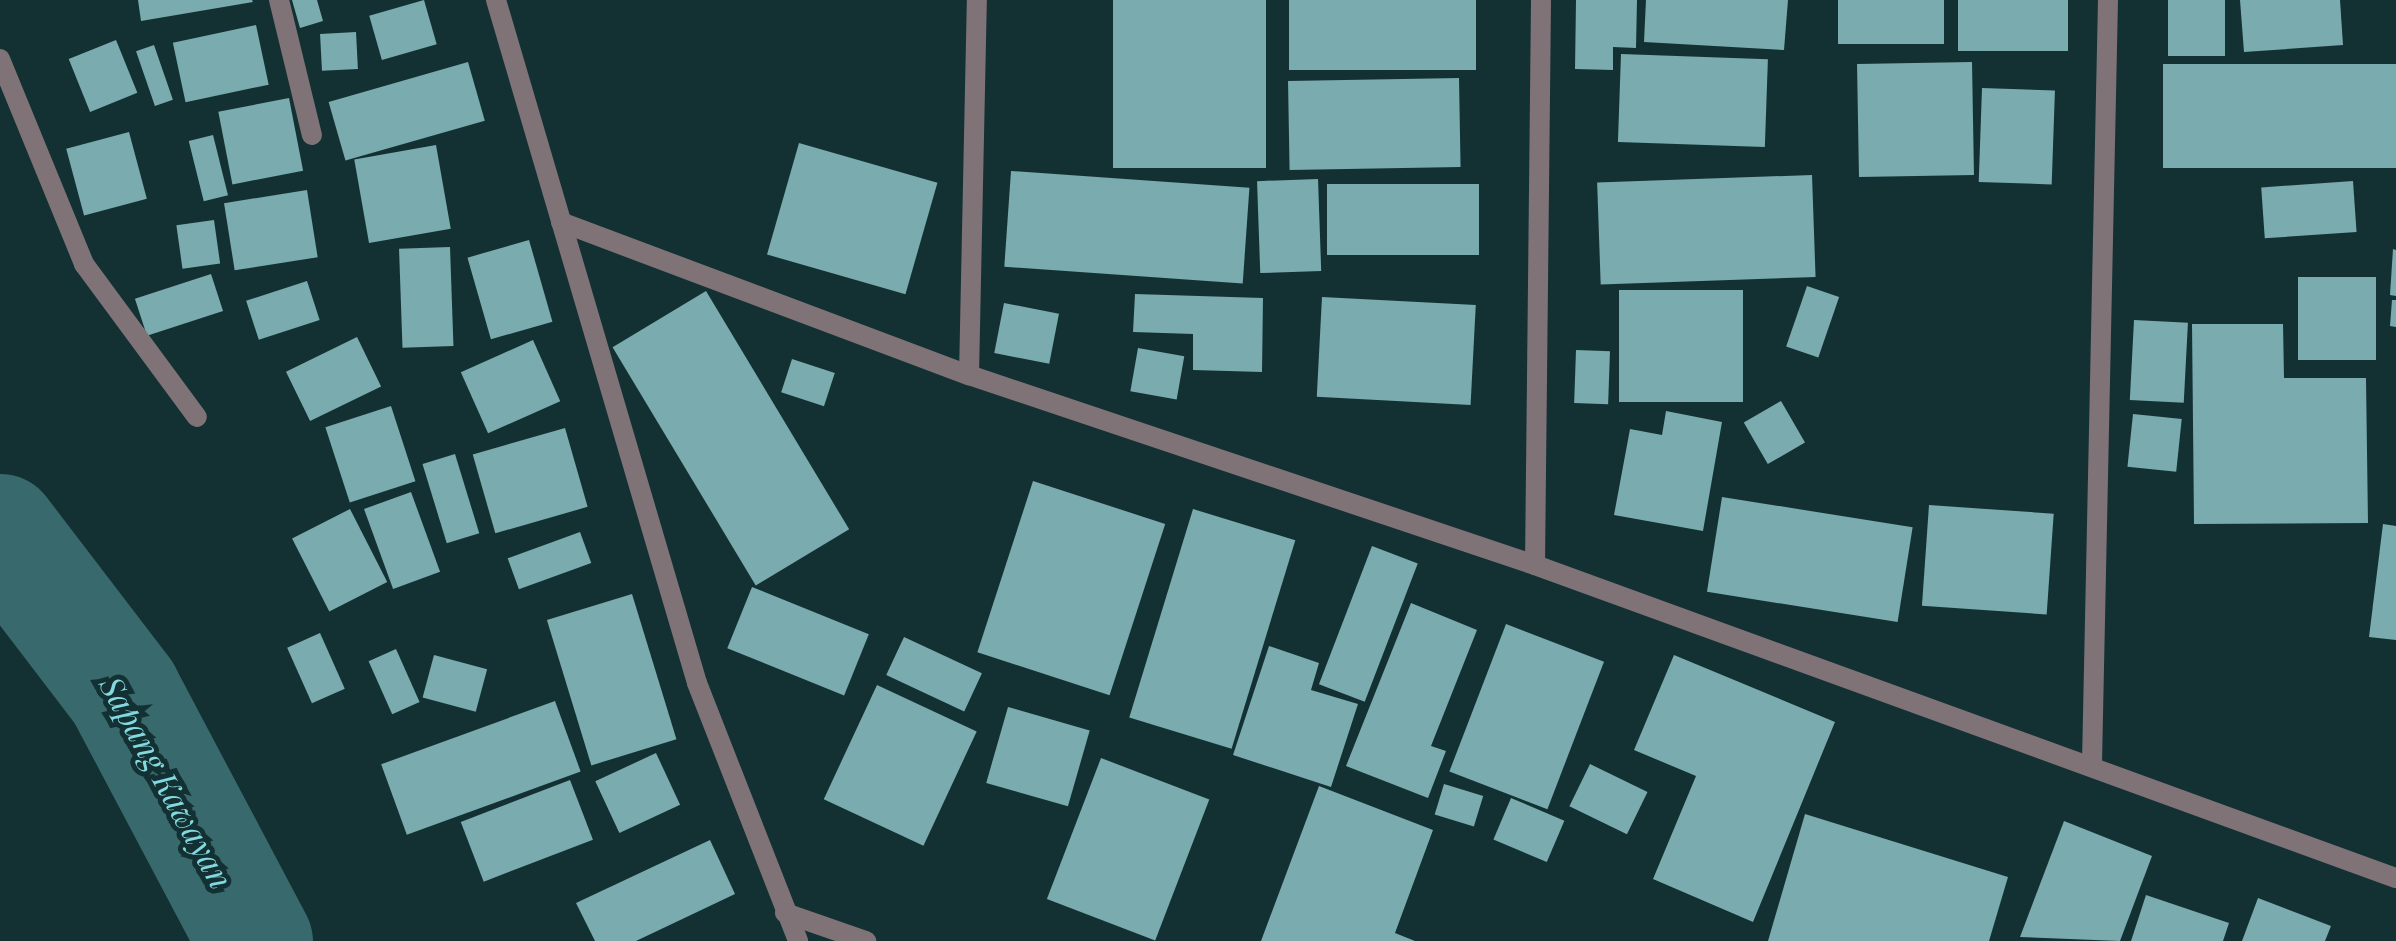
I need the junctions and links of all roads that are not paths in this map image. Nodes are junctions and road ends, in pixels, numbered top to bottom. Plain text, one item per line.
1 (279, 0) edge
2 (496, 0) edge
3 (977, 0) edge
4 (1541, 0) edge
5 (2108, 0) edge
6 (0, 59) edge
7 (312, 135) dead end
8 (561, 222) junction
9 (969, 376) junction
10 (197, 418) dead end
11 (1535, 565) junction
12 (2092, 763) junction
13 (2396, 878) edge
14 (785, 913) junction
15 (798, 941) edge
16 (866, 941) edge

1 - 7 street
2 - 8 street
3 - 9 street
4 - 11 street
5 - 12 street
6 - 10 street
8 - 9 street
8 - 14 street
9 - 11 street
11 - 12 street
12 - 13 street
14 - 15 street
14 - 16 street

